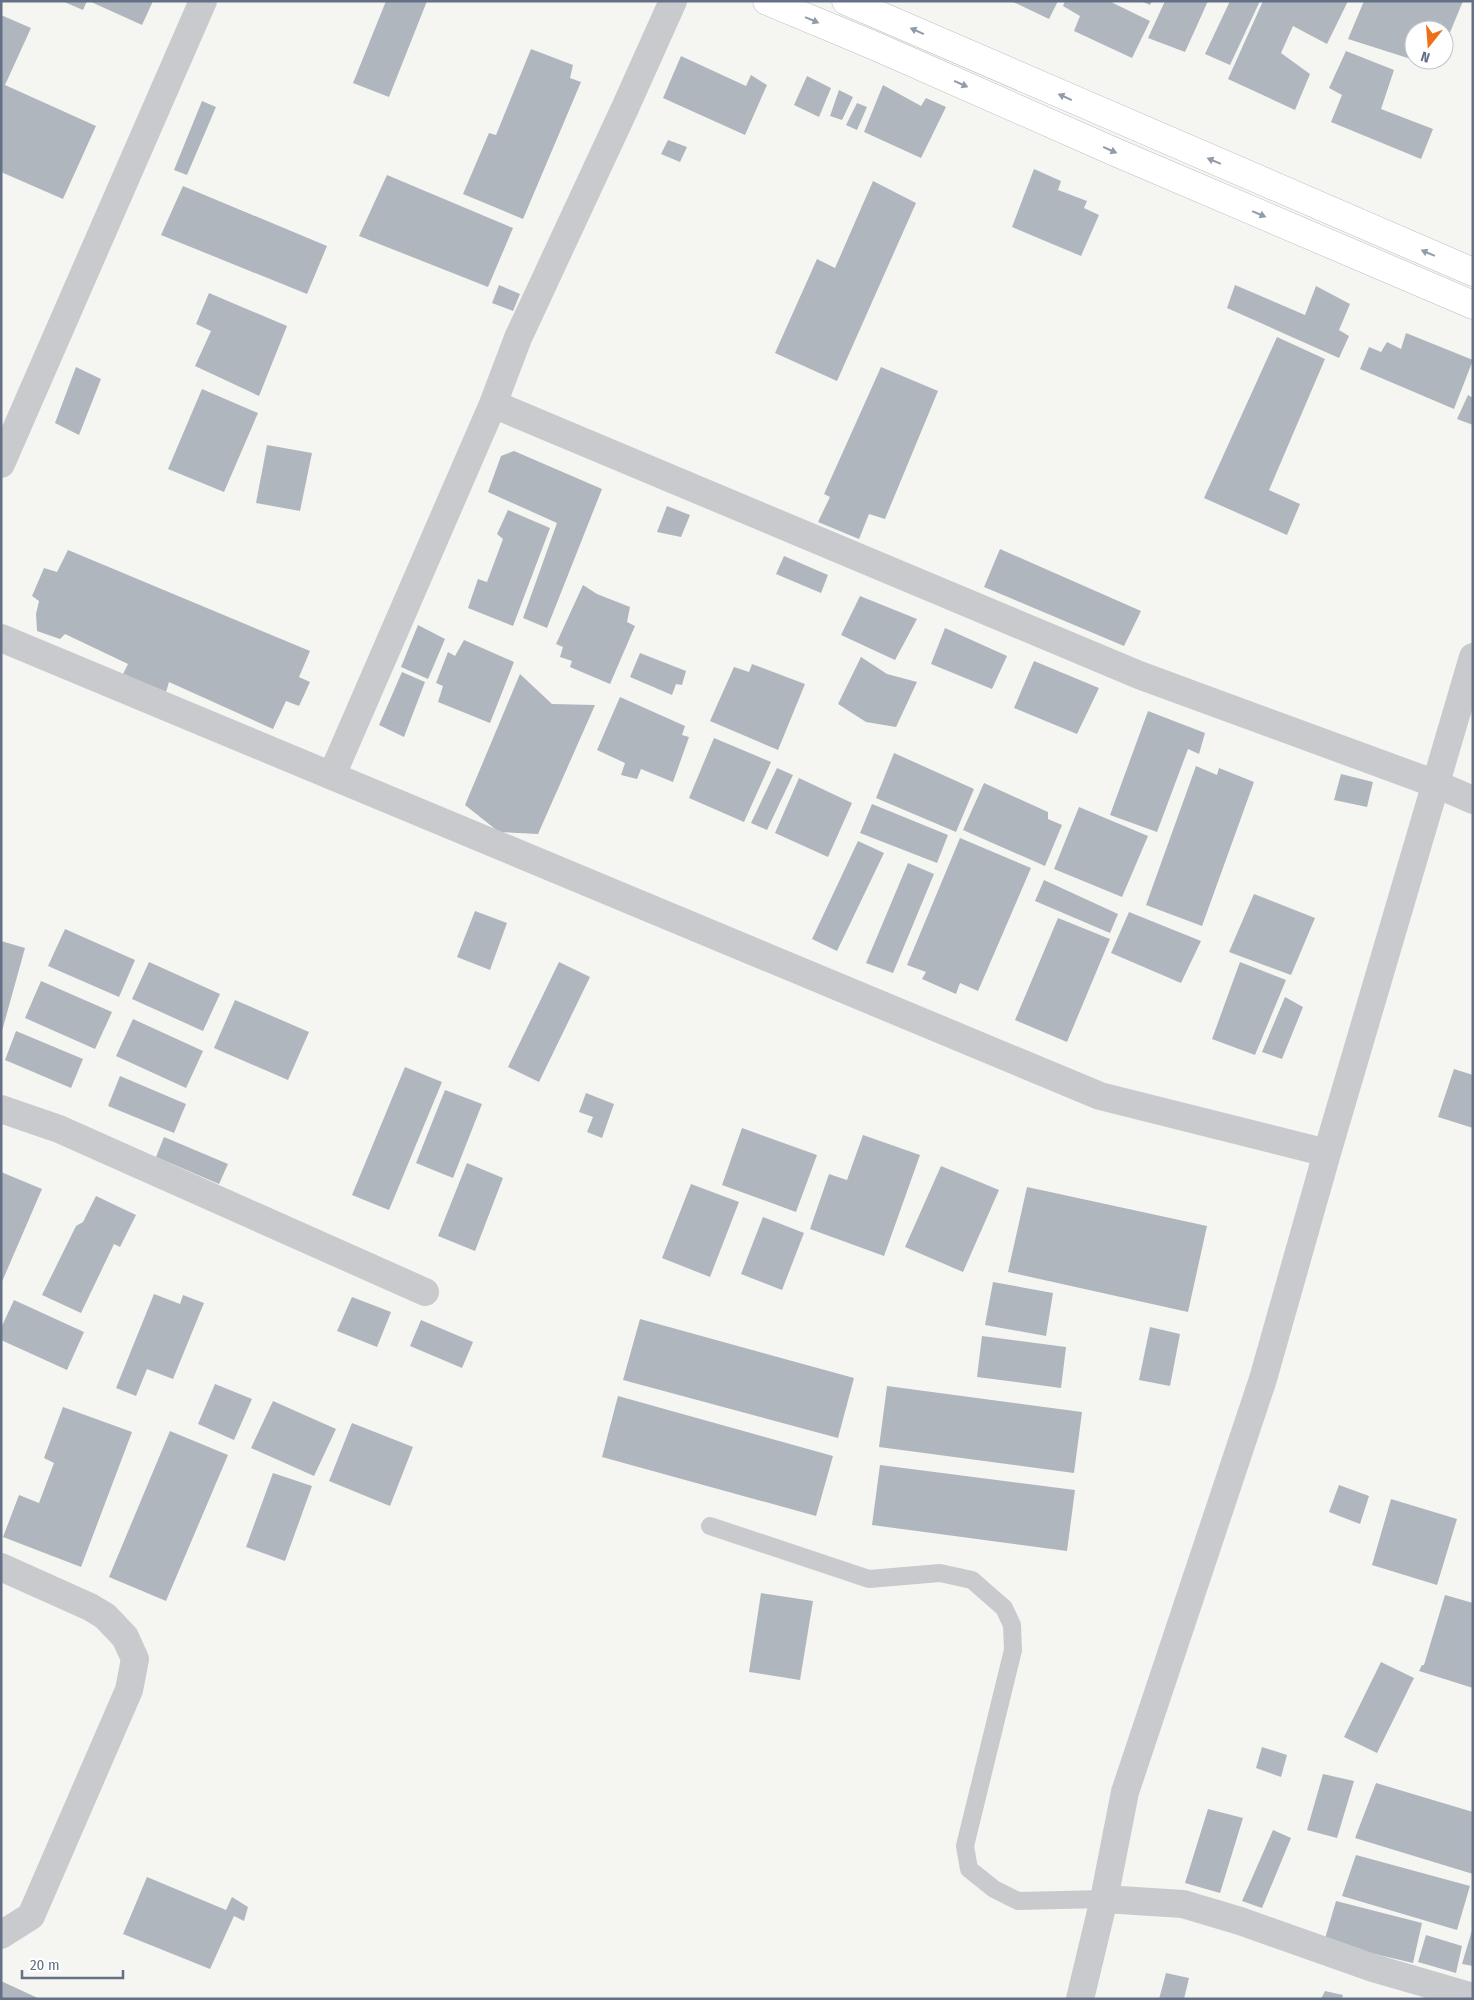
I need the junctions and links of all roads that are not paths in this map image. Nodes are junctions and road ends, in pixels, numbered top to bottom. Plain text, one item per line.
1 (203, 1) edge
2 (672, 1) edge
3 (767, 1) edge
4 (846, 1) edge
5 (1473, 272) edge
6 (1473, 305) edge
7 (493, 404) junction
8 (1, 464) edge
9 (1, 638) edge
10 (1473, 657) edge
11 (332, 775) junction
12 (1436, 784) junction
13 (1473, 800) edge
14 (1, 1109) edge
15 (1327, 1153) junction
16 (425, 1292) dead end
17 (710, 1526) dead end
18 (1, 1567) edge
19 (1104, 1898) junction
20 (1, 1935) edge
21 (1473, 1996) edge
22 (1080, 1999) edge

1 - 8 street
2 - 7 street
3 -> 6 main road
5 -> 4 main road
7 - 11 street
7 - 12 street
9 - 11 street
10 - 12 street
11 - 15 street
12 - 13 street
12 - 15 street
14 - 16 street
15 - 19 street
17 - 19 lane
18 - 20 street
19 - 21 street
19 - 22 street

